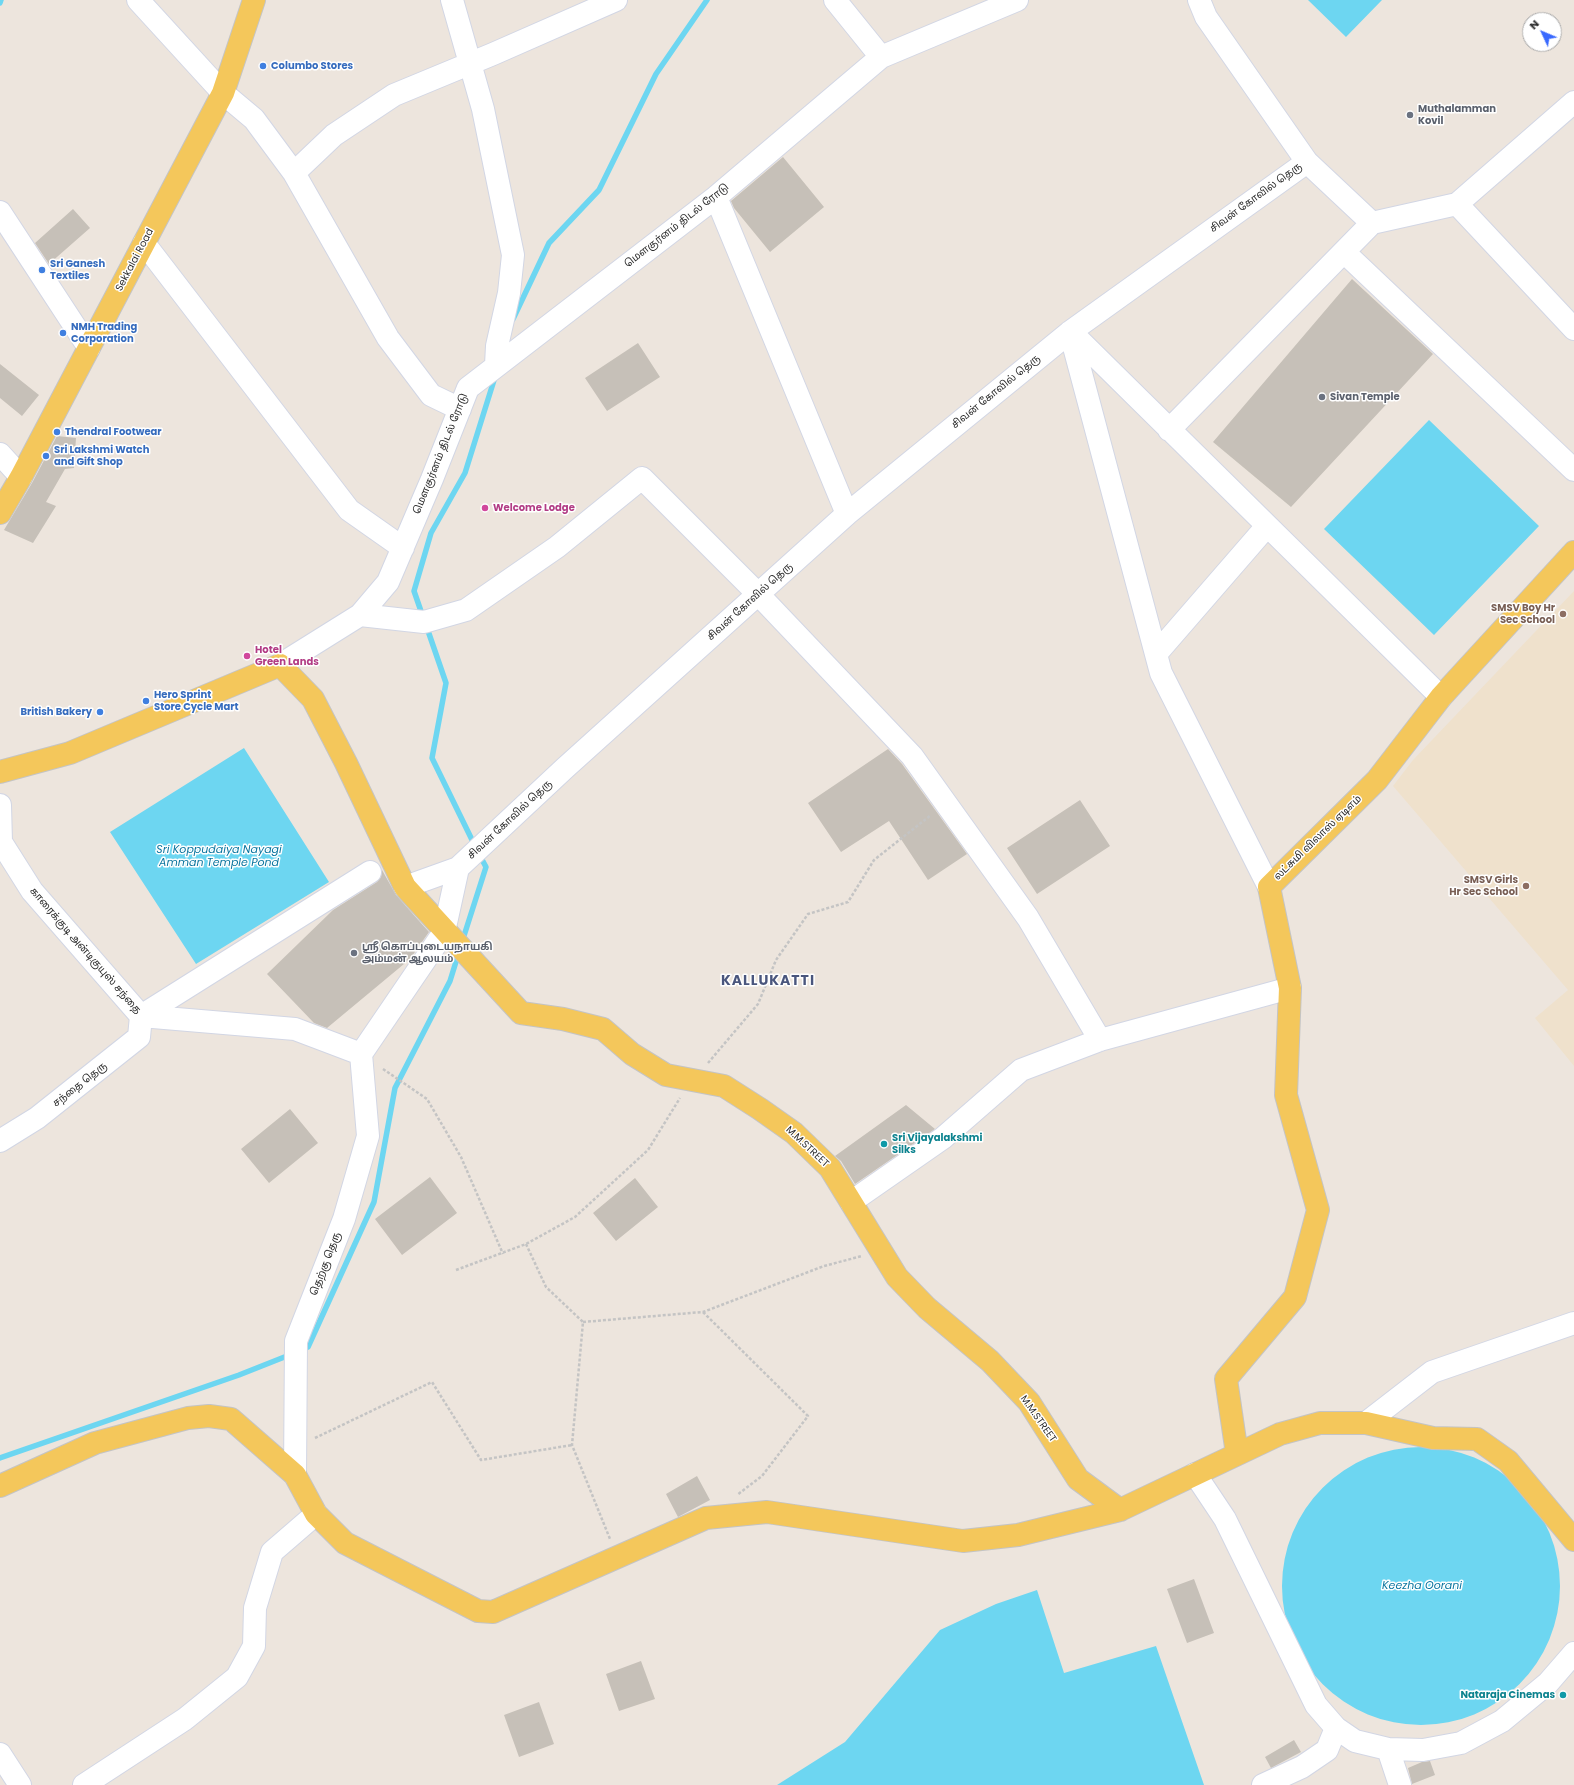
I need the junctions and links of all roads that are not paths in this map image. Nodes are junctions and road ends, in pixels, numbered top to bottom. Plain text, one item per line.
1 (138, 0) edge
2 (254, 0) edge
3 (452, 0) edge
4 (616, 0) edge
5 (835, 0) edge
6 (1017, 0) edge
7 (1198, 0) edge
8 (882, 57) junction
9 (470, 64) junction
10 (223, 93) junction
11 (1574, 102) edge
12 (1307, 162) junction
13 (294, 173) junction
14 (716, 196) junction
15 (1457, 204) junction
16 (0, 212) edge
17 (1372, 223) junction
18 (144, 243) junction
19 (1344, 252) junction
20 (1574, 329) edge
21 (1070, 332) junction
22 (89, 348) junction
23 (496, 365) junction
24 (460, 409) junction
25 (1169, 430) junction
26 (0, 454) edge
27 (1574, 470) edge
28 (21, 477) junction
29 (0, 513) edge
30 (847, 514) junction
31 (1267, 526) junction
32 (403, 548) junction
33 (1574, 552) edge
34 (758, 594) junction
35 (360, 615) junction
36 (1156, 654) junction
37 (280, 666) junction
38 (1441, 697) junction
39 (0, 772) edge
40 (0, 805) edge
41 (458, 868) junction
42 (370, 872) dead end
43 (404, 887) junction
44 (1269, 887) junction
45 (444, 932) junction
46 (1290, 988) junction
47 (141, 1016) junction
48 (1100, 1040) junction
49 (361, 1054) junction
50 (0, 1141) edge
51 (851, 1202) junction
52 (1574, 1323) edge
53 (1366, 1423) junction
54 (1237, 1454) junction
55 (1195, 1474) junction
56 (295, 1475) junction
57 (0, 1486) edge
58 (1120, 1510) junction
59 (316, 1514) junction
60 (1574, 1540) edge
61 (1574, 1653) edge
62 (1336, 1728) junction
63 (1388, 1749) junction
64 (0, 1754) edge
65 (20, 1785) edge
66 (84, 1785) edge
67 (1263, 1785) edge
68 (1400, 1785) edge

1 - 10 street
2 - 10 main road, Sekkalai Road
3 - 9 street
4 - 9 street
5 - 8 street
6 - 8 street, மௌகுர்னம் திடல் ரோடு
7 - 12 street
8 - 14 street, மௌகுர்னம் திடல் ரோடு
9 - 13 street
9 - 23 street
10 - 13 street
10 - 18 main road, Sekkalai Road
11 - 15 street
12 - 17 street, சிவன் கோவில் தெரு
12 - 21 street, சிவன் கோவில் தெரு
13 - 24 street
14 - 23 street, மௌகுர்னம் திடல் ரோடு
14 - 30 street
15 - 17 street
15 - 20 street
16 - 22 street
17 - 19 street
18 - 22 main road, Sekkalai Road
18 - 32 street
19 - 25 street
19 - 27 street
21 - 25 street
21 - 30 street, சிவன் கோவில் தெரு
21 - 36 street
22 - 28 main road, Sekkalai Road
23 - 24 street, மௌகுர்னம் திடல் ரோடு
24 - 32 street, மௌகுர்னம் திடல் ரோடு
25 - 31 street
26 - 28 street
28 - 29 main road, Sekkalai Road
30 - 34 street, சிவன் கோவில் தெரு
31 - 36 street
31 - 38 street
32 - 35 street, மௌகுர்னம் திடல் ரோடு
33 - 38 main road, லட்சுமி விலாஸ் ஏடிஎம்
34 - 35 street
34 - 41 street, சிவன் கோவில் தெரு
34 - 48 street
35 - 37 street, மௌகுர்னம் திடல் ரோடு
36 - 44 street
37 - 39 main road, மௌகுர்னம் திடல் ரோடு
37 - 43 main road
38 - 44 main road, லட்சுமி விலாஸ் ஏடிஎம்
40 - 47 street, காரைக்குடி அன்டிகுயுஸ் சந்தை
41 - 43 street
41 - 45 street
42 - 47 street
43 - 45 main road
44 - 46 main road, லட்சுமி விலாஸ் ஏடிஎம்
45 - 49 street
45 - 51 main road, M.M.STREET
46 - 48 street
46 - 54 main road, லட்சுமி விலாஸ் ஏடிஎம்
47 - 49 street, காரைக்குடி அன்டிகுயுஸ் சந்தை
47 - 50 street, சந்தை தெரு
48 - 51 street
49 - 56 street, தெற்கு தெரு
51 - 58 main road, M.M.STREET
52 - 53 street
53 - 54 main road
53 - 60 main road
54 - 55 main road
55 - 58 main road
55 - 62 street
56 - 57 main road
56 - 59 main road
58 - 59 main road
59 - 66 street
61 - 63 street
62 - 63 street
62 - 67 street
63 - 68 street
64 - 65 street

